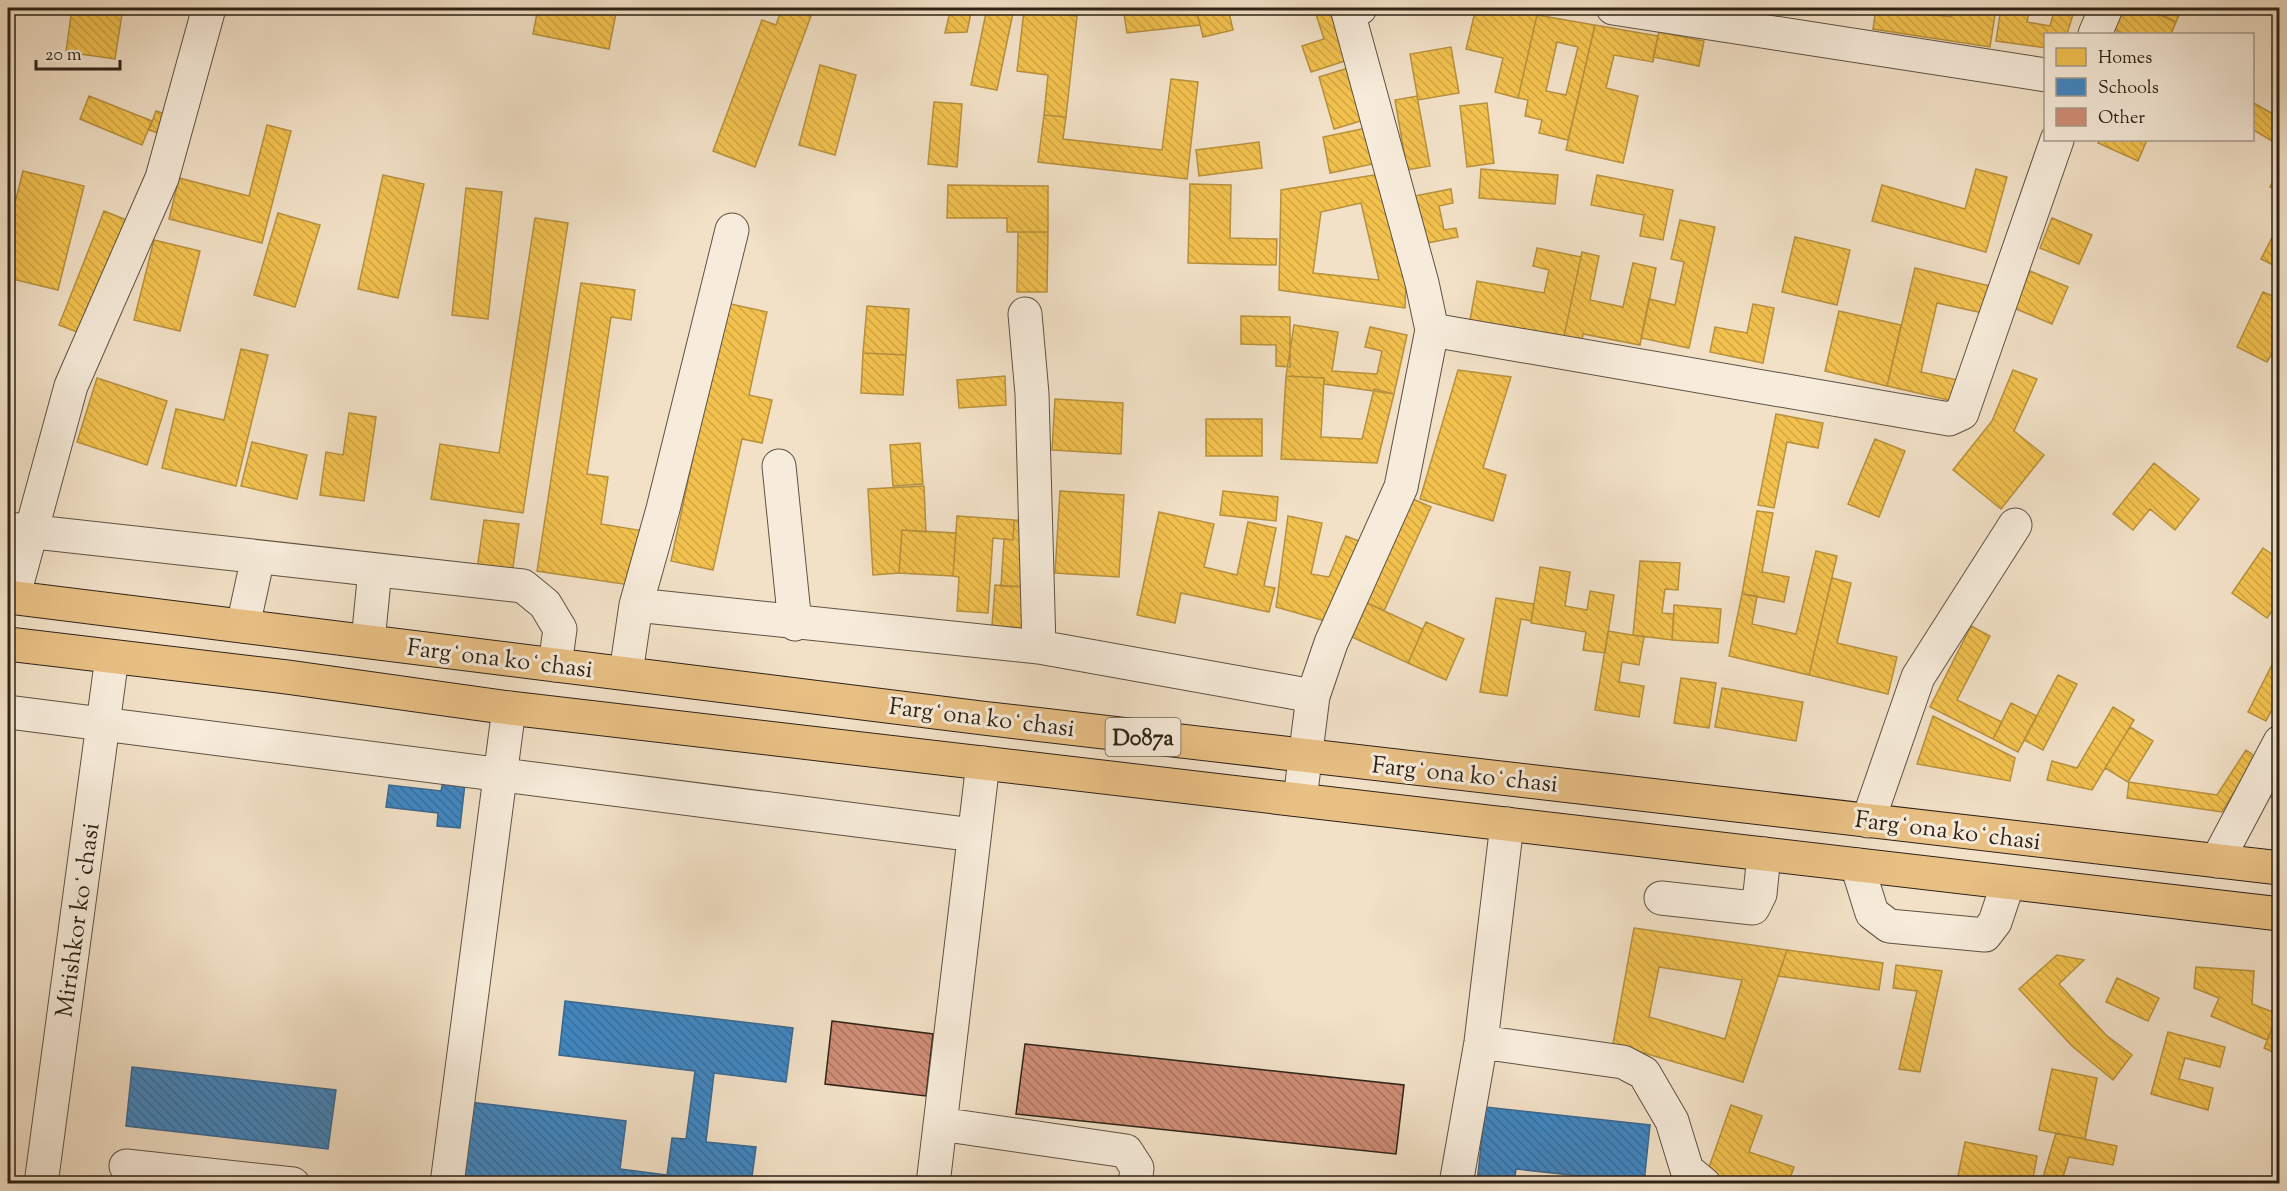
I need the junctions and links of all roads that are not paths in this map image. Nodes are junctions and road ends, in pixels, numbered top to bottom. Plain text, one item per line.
1 (209, 8) edge
2 (1613, 8) edge
3 (2106, 8) edge
4 (1351, 9) edge
5 (2095, 33) edge
6 (2044, 75) edge
7 (2057, 141) edge
8 (732, 230) dead end
9 (1025, 314) dead end
10 (1432, 330) junction
11 (779, 466) dead end
12 (2015, 525) dead end
13 (19, 530) edge
14 (258, 557) junction
15 (375, 570) junction
16 (10, 597) edge
17 (636, 606) junction
18 (795, 624) junction
19 (243, 626) junction
20 (292, 632) junction
21 (368, 641) junction
22 (8, 644) edge
23 (1039, 647) junction
24 (112, 657) junction
25 (555, 664) junction
26 (626, 673) junction
27 (287, 677) junction
28 (1313, 696) junction
29 (508, 708) junction
30 (8, 712) edge
31 (104, 724) junction
32 (2280, 742) edge
33 (1306, 756) junction
34 (982, 763) junction
35 (500, 775) junction
36 (1299, 799) junction
37 (1868, 821) junction
38 (1507, 824) junction
39 (974, 835) junction
40 (1764, 854) junction
41 (2217, 861) junction
42 (1857, 865) junction
43 (2280, 868) edge
44 (2008, 883) junction
45 (1661, 898) dead end
46 (2280, 914) edge
47 (1481, 1042) junction
48 (940, 1125) junction
49 (126, 1166) dead end
50 (41, 1184) edge
51 (293, 1184) edge
52 (447, 1184) edge
53 (933, 1184) edge
54 (1135, 1184) edge
55 (1456, 1184) edge
56 (1704, 1184) edge

1 - 13 street
2 - 6 street
3 - 5 street
4 - 10 street
7 - 10 street
8 - 17 street
9 - 23 street
10 - 28 street
11 - 18 street
12 - 37 street
13 - 14 street
13 - 16 street
14 - 15 street
14 - 19 street
15 - 21 street
15 - 25 street
16 - 19 main road, Fargʻona koʻchasi / D087a
17 - 18 street
17 - 26 street
18 - 23 street
19 - 20 main road, Fargʻona koʻchasi / D087a
20 - 21 main road, Fargʻona koʻchasi / D087a
20 - 27 main road
21 - 25 main road, Fargʻona koʻchasi / D087a
22 - 24 main road, Fargʻona koʻchasi / D087a
23 - 28 street
24 - 27 main road, Fargʻona koʻchasi / D087a
24 - 31 street, Mirishkor koʻchasi
25 - 26 main road, Fargʻona koʻchasi / D087a
26 - 33 main road, Fargʻona koʻchasi / D087a
27 - 29 main road, Fargʻona koʻchasi / D087a
28 - 33 street
29 - 34 main road, Fargʻona koʻchasi / D087a
29 - 35 street
30 - 31 street
31 - 35 street
31 - 50 street, Mirishkor koʻchasi
32 - 41 street
33 - 36 street
33 - 37 main road, Fargʻona koʻchasi / D087a
34 - 36 main road, Fargʻona koʻchasi / D087a
34 - 39 street
35 - 39 street
35 - 52 street
36 - 38 main road, Fargʻona koʻchasi / D087a
37 - 41 main road, Fargʻona koʻchasi / D087a
38 - 40 main road, Fargʻona koʻchasi / D087a
38 - 47 street
39 - 48 street
40 - 42 main road, Fargʻona koʻchasi / D087a
40 - 45 street
41 - 43 main road, Fargʻona koʻchasi / D087a
42 - 44 main road, Fargʻona koʻchasi / D087a
42 - 44 street
44 - 46 main road, Fargʻona koʻchasi / D087a
47 - 55 street
47 - 56 street
48 - 53 street
48 - 54 street
49 - 51 street

